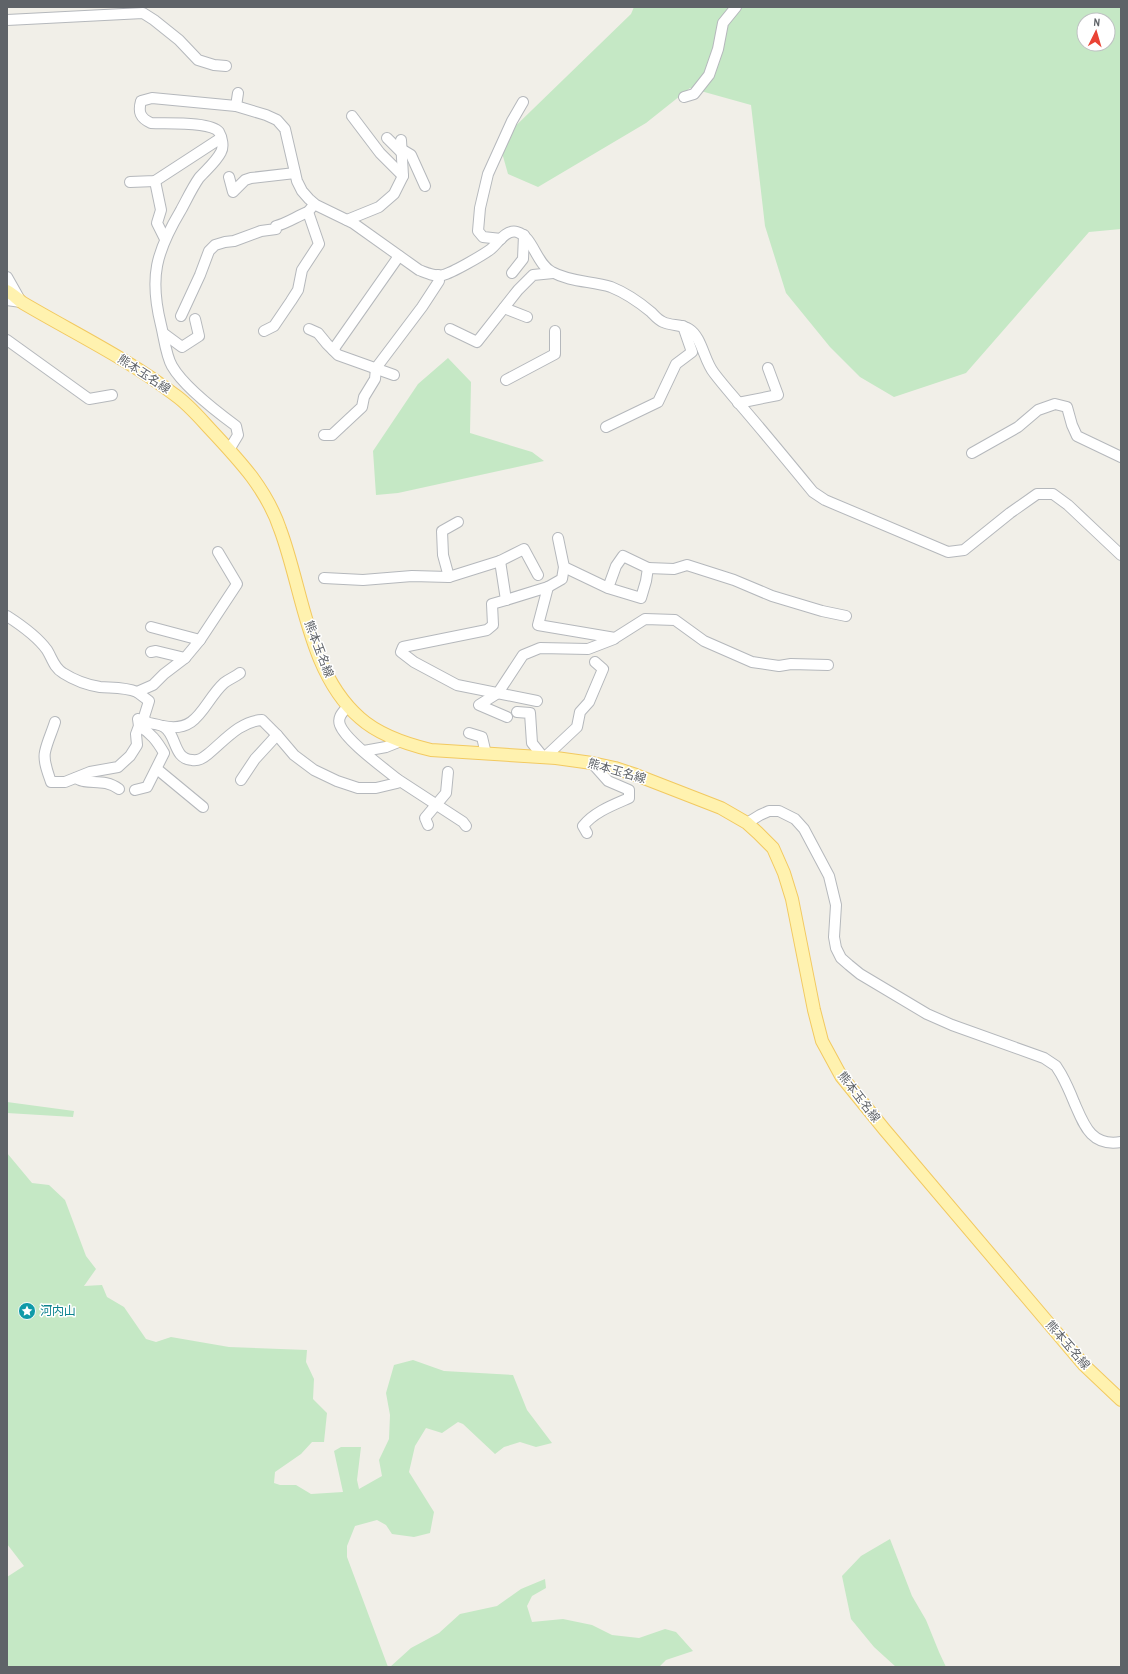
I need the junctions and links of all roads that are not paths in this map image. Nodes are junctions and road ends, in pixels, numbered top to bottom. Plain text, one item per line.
1 (736, 7) edge
2 (7, 20) edge
3 (226, 66) dead end
4 (238, 93) dead end
5 (684, 97) dead end
6 (523, 102) dead end
7 (236, 106) junction
8 (352, 116) dead end
9 (221, 138) junction
10 (387, 138) dead end
11 (401, 148) junction
12 (295, 173) junction
13 (402, 176) junction
14 (229, 177) dead end
15 (155, 181) junction
16 (130, 182) dead end
17 (425, 186) dead end
18 (314, 203) junction
19 (308, 212) junction
20 (347, 220) junction
21 (524, 235) junction
22 (165, 239) junction
23 (501, 239) junction
24 (399, 256) junction
25 (512, 273) dead end
26 (553, 273) junction
27 (438, 275) junction
28 (7, 277) edge
29 (7, 291) edge
30 (7, 300) edge
31 (21, 302) junction
32 (504, 308) junction
33 (181, 316) dead end
34 (527, 316) dead end
35 (195, 319) dead end
36 (683, 326) junction
37 (309, 329) dead end
38 (450, 329) dead end
39 (264, 331) dead end
40 (555, 331) dead end
41 (163, 333) junction
42 (7, 340) edge
43 (333, 350) junction
44 (376, 368) junction
45 (768, 368) dead end
46 (394, 375) dead end
47 (506, 380) dead end
48 (112, 395) dead end
49 (738, 403) junction
50 (606, 426) dead end
51 (324, 435) dead end
52 (229, 450) junction
53 (972, 453) dead end
54 (1121, 457) edge
55 (458, 522) dead end
56 (558, 538) dead end
57 (218, 552) dead end
58 (1121, 555) edge
59 (500, 560) junction
60 (564, 567) junction
61 (648, 568) junction
62 (538, 575) dead end
63 (449, 577) junction
64 (324, 578) dead end
65 (548, 587) junction
66 (608, 588) junction
67 (506, 600) junction
68 (7, 616) edge
69 (846, 616) dead end
70 (151, 628) dead end
71 (615, 638) junction
72 (200, 640) junction
73 (151, 652) dead end
74 (185, 658) junction
75 (594, 662) dead end
76 (828, 665) dead end
77 (240, 673) dead end
78 (498, 693) junction
79 (140, 695) junction
80 (538, 701) dead end
81 (348, 706) junction
82 (517, 712) dead end
83 (507, 717) dead end
84 (55, 722) dead end
85 (138, 726) junction
86 (163, 726) junction
87 (469, 733) dead end
88 (277, 735) junction
89 (401, 741) junction
90 (364, 751) junction
91 (486, 754) junction
92 (544, 758) junction
93 (592, 763) junction
94 (157, 769) junction
95 (448, 772) dead end
96 (76, 778) junction
97 (397, 779) junction
98 (241, 780) dead end
99 (119, 789) dead end
100 (135, 790) dead end
101 (437, 804) junction
102 (203, 807) dead end
103 (747, 823) junction
104 (428, 825) dead end
105 (466, 826) dead end
106 (587, 833) dead end
107 (1121, 1142) edge
108 (1121, 1400) edge

1 - 5 street
2 - 3 street
4 - 7 street
6 - 23 street
7 - 9 street
7 - 12 street
8 - 13 street
9 - 15 street
9 - 22 street
10 - 11 street
11 - 13 street
11 - 17 street
12 - 14 street
12 - 18 street
13 - 20 street
15 - 16 street
15 - 22 street
18 - 19 street
18 - 20 street
19 - 33 street
19 - 39 street
20 - 24 street
21 - 23 street
21 - 25 street
21 - 26 street
22 - 41 street
23 - 27 street
24 - 27 street
24 - 43 street
26 - 32 street
26 - 36 street
27 - 44 street
28 - 31 street
29 - 31 main road, 熊本玉名線
30 - 31 street
31 - 52 main road, 熊本玉名線
32 - 34 street
32 - 38 street
35 - 41 street
36 - 49 street
36 - 50 street
37 - 43 street
40 - 47 street
41 - 52 street
42 - 48 street
43 - 44 street
44 - 46 street
44 - 51 street
45 - 49 street
49 - 58 street
52 - 81 main road, 熊本玉名線
53 - 54 street
55 - 63 street
56 - 60 street
57 - 72 street
59 - 62 street
59 - 63 street
59 - 67 street
60 - 65 street
60 - 66 street
61 - 66 street
61 - 66 street
61 - 69 street
63 - 64 street
65 - 67 street
65 - 71 street
67 - 78 street
68 - 79 street
70 - 72 street
71 - 76 street
71 - 78 street
72 - 74 street
73 - 74 street
74 - 79 street
75 - 92 street
77 - 86 street
78 - 80 street
78 - 83 street
79 - 85 street
79 - 86 street
81 - 89 main road, 熊本玉名線
81 - 90 street
82 - 92 street
84 - 96 street
85 - 94 street
85 - 96 street
86 - 88 street
87 - 91 street
88 - 97 street
88 - 98 street
89 - 90 street
89 - 91 main road, 熊本玉名線
90 - 97 street
91 - 92 main road, 熊本玉名線
92 - 93 main road, 熊本玉名線
93 - 103 main road, 熊本玉名線
93 - 106 street
94 - 100 street
94 - 102 street
95 - 101 street
96 - 99 street
97 - 101 street
101 - 104 street
101 - 105 street
103 - 107 street
103 - 108 main road, 熊本玉名線

